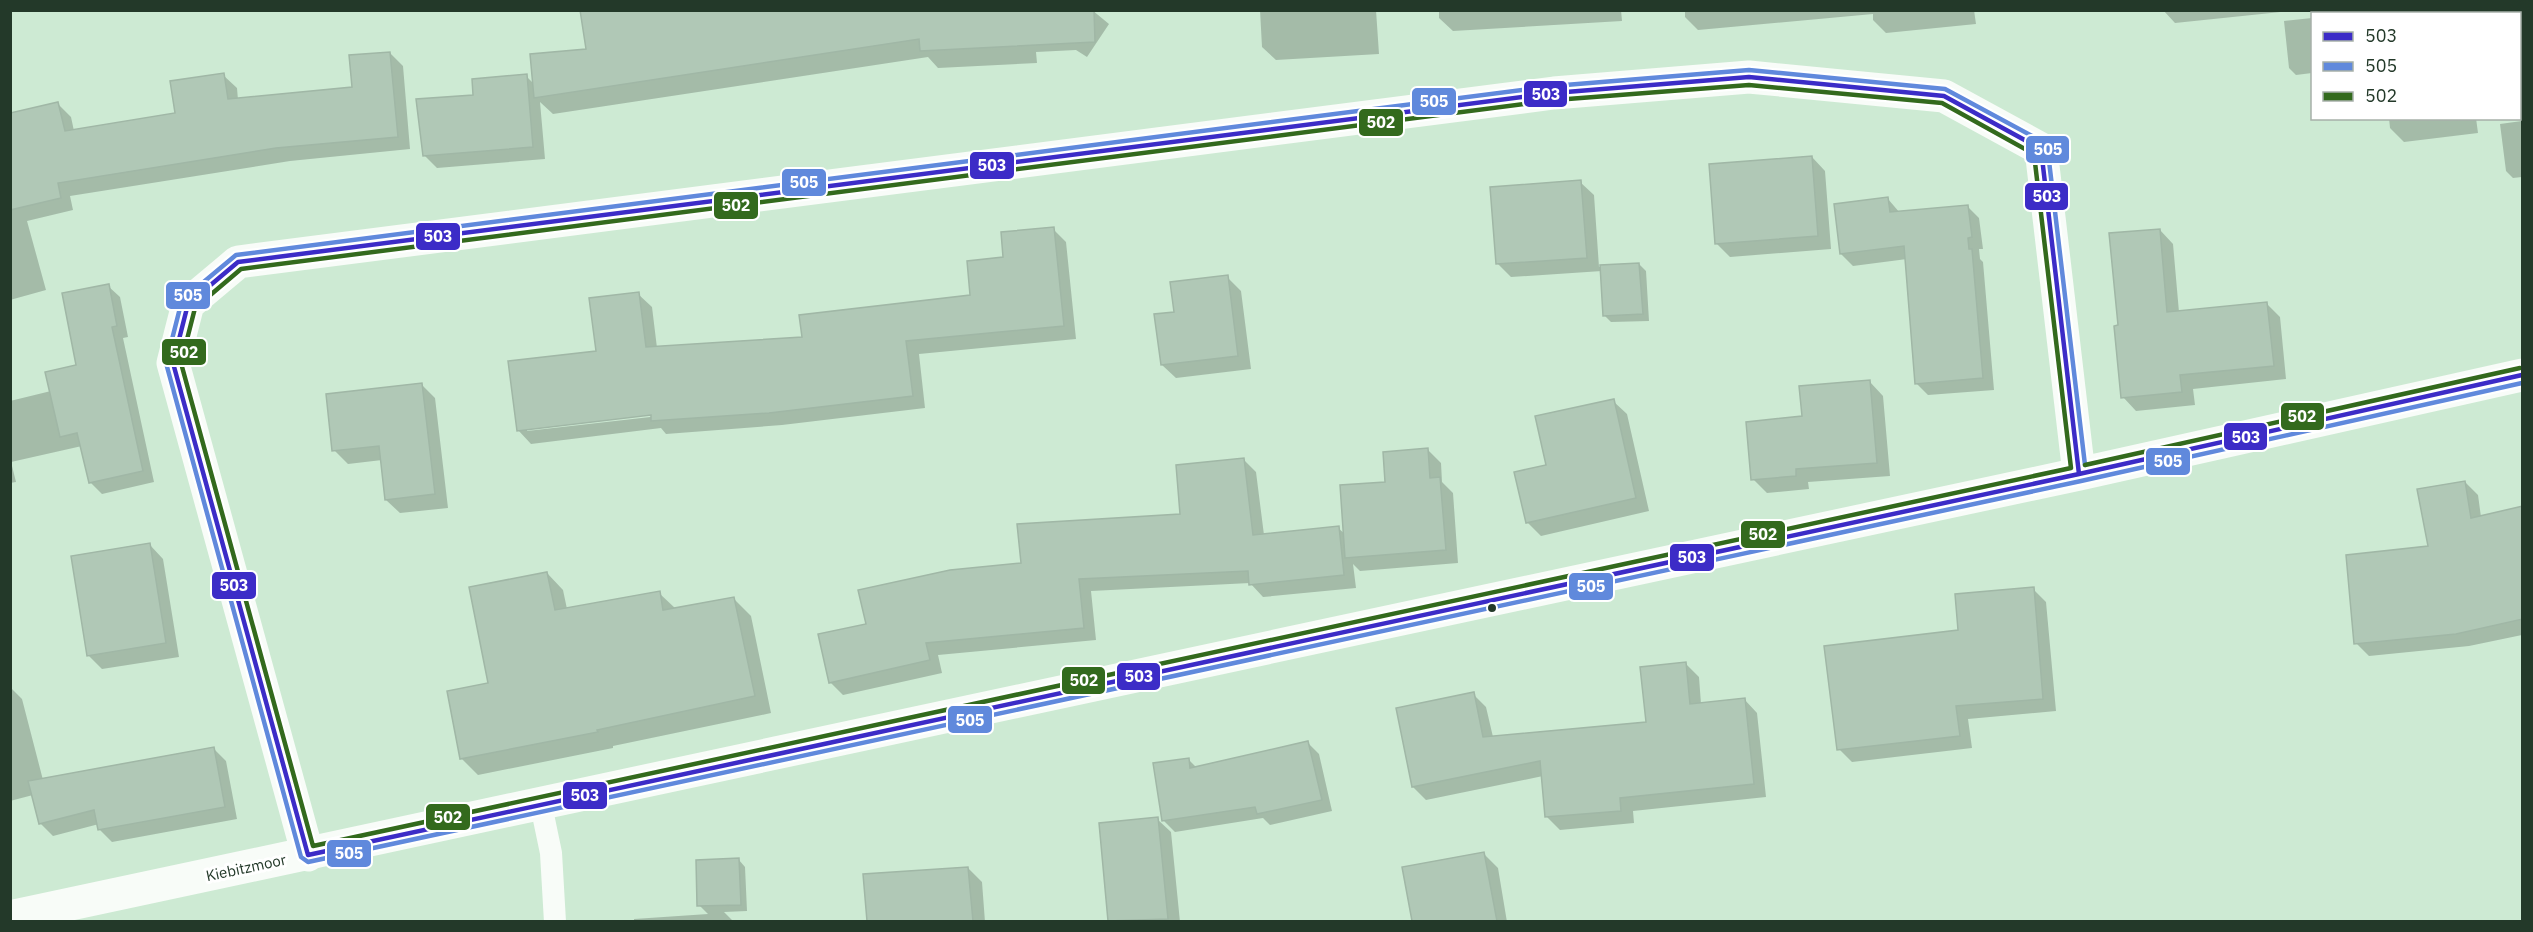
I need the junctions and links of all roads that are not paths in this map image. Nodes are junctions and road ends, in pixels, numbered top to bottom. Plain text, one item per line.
1 (2523, 375) edge
2 (2079, 474) junction
3 (541, 805) junction
4 (308, 855) junction
5 (10, 917) edge
6 (555, 921) edge

1 - 2 street, Kiebitzmoor
2 - 3 street, Kiebitzmoor
2 - 4 street
3 - 4 street, Kiebitzmoor
3 - 6 lane
4 - 5 street, Kiebitzmoor

